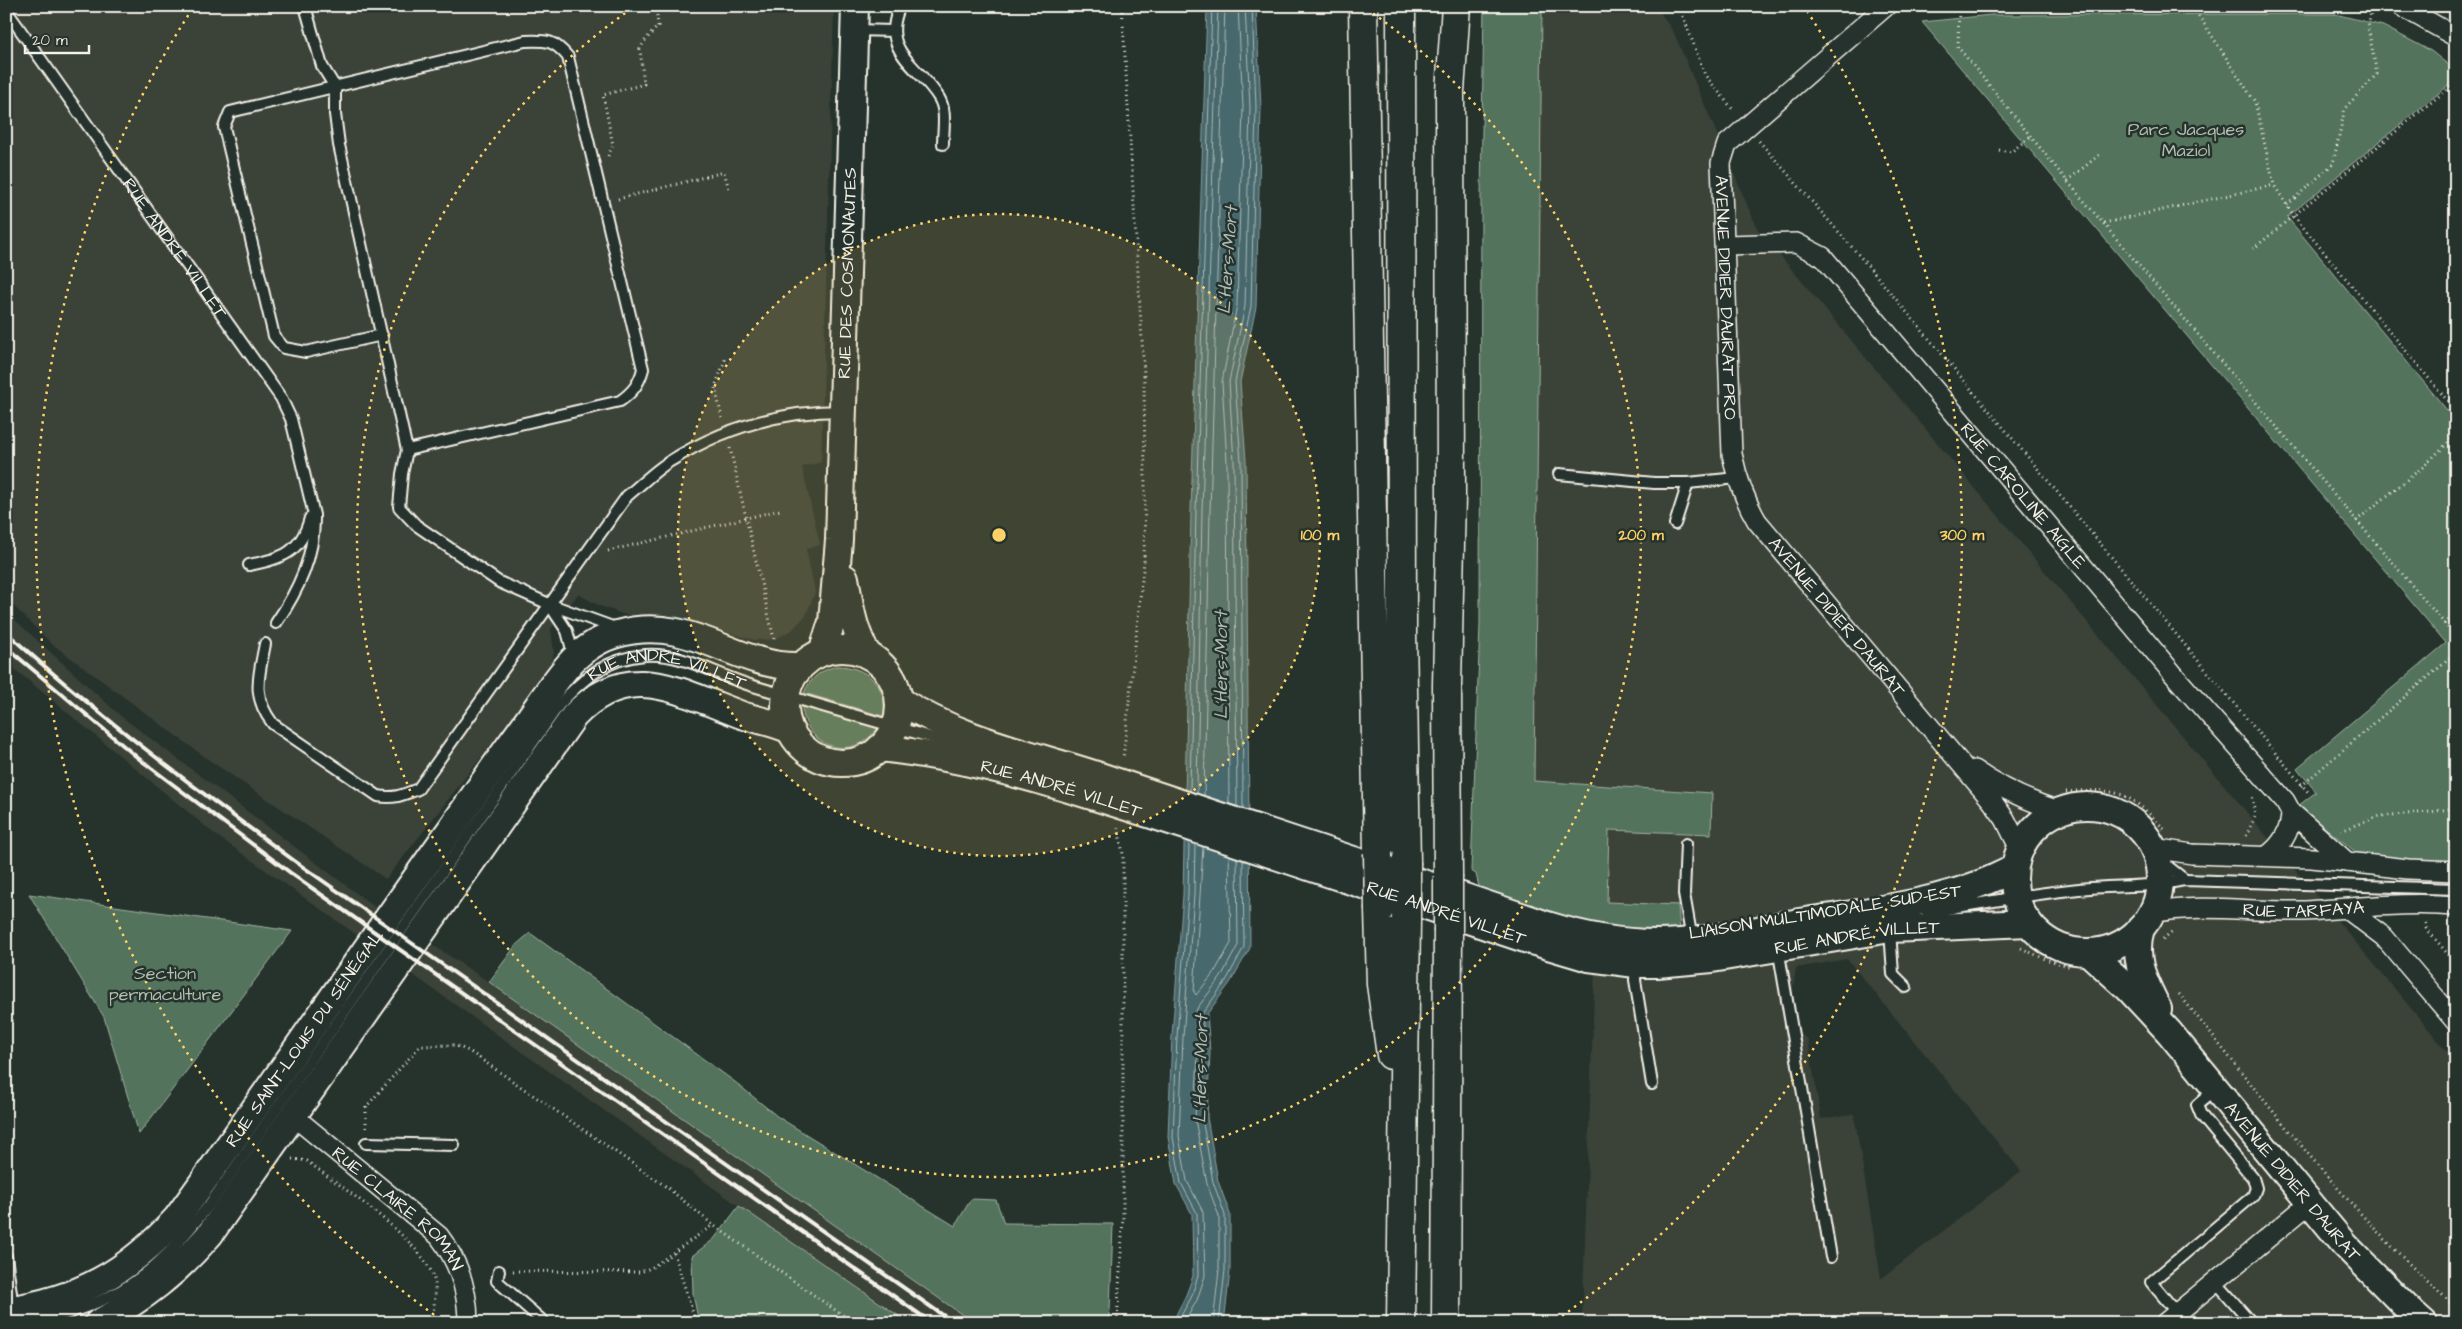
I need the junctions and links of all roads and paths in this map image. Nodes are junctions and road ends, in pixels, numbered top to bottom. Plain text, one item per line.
1 (305, 6) edge
2 (656, 6) edge
3 (900, 6) edge
4 (1122, 6) edge
5 (1363, 6) edge
6 (1401, 6) edge
7 (1444, 6) edge
8 (1456, 6) edge
9 (1682, 6) edge
10 (1959, 6) edge
11 (2196, 6) edge
12 (2372, 6) edge
13 (2401, 6) edge
14 (1884, 7) edge
15 (6, 10) edge
16 (855, 18) edge
17 (893, 31) junction
18 (2456, 37) edge
19 (2456, 82) edge
20 (335, 87) junction
21 (1450, 91) junction
22 (1746, 126) junction
23 (2030, 137) junction
24 (943, 144) dead end
25 (1999, 150) dead end
26 (2099, 156) dead end
27 (608, 159) dead end
28 (2067, 181) junction
29 (2274, 185) junction
30 (729, 189) dead end
31 (615, 191) dead end
32 (2287, 205) junction
33 (2294, 216) junction
34 (2104, 224) junction
35 (1726, 245) junction
36 (2253, 249) dead end
37 (382, 335) junction
38 (726, 357) dead end
39 (844, 411) junction
40 (2456, 411) edge
41 (726, 432) junction
42 (2456, 435) edge
43 (407, 450) junction
44 (1559, 474) dead end
45 (1737, 478) junction
46 (1688, 483) junction
47 (311, 502) junction
48 (780, 510) dead end
49 (746, 518) junction
50 (2356, 521) junction
51 (1674, 524) dead end
52 (839, 540) junction
53 (600, 553) dead end
54 (249, 565) dead end
55 (549, 604) junction
56 (2456, 614) edge
57 (276, 623) dead end
58 (2444, 624) junction
59 (627, 631) junction
60 (2456, 637) edge
61 (265, 644) dead end
62 (774, 644) dead end
63 (2456, 653) edge
64 (868, 655) junction
65 (575, 658) junction
66 (811, 659) junction
67 (785, 694) junction
68 (899, 700) junction
69 (559, 705) junction
70 (895, 727) junction
71 (790, 730) junction
72 (1946, 747) junction
73 (880, 748) junction
74 (986, 753) dead end
75 (1032, 767) dead end
76 (2302, 785) junction
77 (2308, 792) dead end
78 (2252, 793) dead end
79 (1124, 796) junction
80 (2059, 802) junction
81 (2288, 806) junction
82 (2456, 808) edge
83 (2245, 838) dead end
84 (1686, 844) dead end
85 (2327, 844) junction
86 (2159, 846) junction
87 (2266, 856) junction
88 (2017, 858) junction
89 (2348, 862) junction
90 (2456, 871) edge
91 (2185, 880) junction
92 (2160, 886) junction
93 (2456, 889) edge
94 (2016, 897) junction
95 (2456, 906) edge
96 (2347, 909) junction
97 (1467, 916) junction
98 (2424, 916) dead end
99 (1907, 919) junction
100 (2029, 923) junction
101 (2151, 927) junction
102 (2177, 927) dead end
103 (1692, 940) junction
104 (1778, 947) junction
105 (2019, 947) dead end
106 (2080, 960) junction
107 (1636, 964) junction
108 (2456, 964) edge
109 (1906, 987) dead end
110 (2172, 987) dead end
111 (2456, 1022) edge
112 (2169, 1032) junction
113 (1652, 1084) dead end
114 (2216, 1089) junction
115 (292, 1115) junction
116 (366, 1143) joint
117 (454, 1145) dead end
118 (1404, 1154) junction
119 (285, 1158) dead end
120 (2310, 1203) junction
121 (713, 1225) junction
122 (674, 1253) junction
123 (6, 1256) edge
124 (1831, 1257) dead end
125 (459, 1270) junction
126 (499, 1271) joint
127 (2216, 1282) junction
128 (435, 1283) junction
129 (2456, 1307) edge
130 (16, 1314) edge
131 (2171, 1318) edge
132 (98, 1323) edge
133 (432, 1323) edge
134 (468, 1323) edge
135 (545, 1323) edge
136 (696, 1323) edge
137 (854, 1323) edge
138 (1117, 1323) edge
139 (1400, 1323) edge
140 (1446, 1323) edge
141 (2252, 1323) edge
142 (2424, 1323) edge

1 - 20 lane
2 - 27 path
3 - 17 lane
4 - 79 path
5 - 118 highway, bridge
6 - 118 highway, bridge
7 - 21 highway
8 - 21 highway
9 - 22 path
10 - 23 path
11 - 29 path
12 - 32 path
13 - 18 street
14 - 22 street, AVENUE DIDIER DAURAT PRO
15 - 47 lane, RUE ANDRÉ VILLET
16 - 17 lane
16 - 39 main road, RUE DES COSMONAUTES
17 - 24 lane
19 - 33 path
20 - 37 lane
20 - 37 lane
20 - 43 lane
21 - 97 highway, bridge
22 - 35 street, AVENUE DIDIER DAURAT PRO
22 - 76 path
23 - 25 path
23 - 28 path
26 - 28 path
28 - 34 path
29 - 32 path
29 - 34 path
30 - 31 path
32 - 33 path
33 - 36 path
33 - 40 path
34 - 50 path
35 - 45 street, AVENUE DIDIER DAURAT PRO
35 - 81 street, RUE CAROLINE AIGLE
37 - 43 lane
38 - 41 path
39 - 41 lane
39 - 52 main road, RUE DES COSMONAUTES
41 - 49 path
41 - 55 lane
42 - 50 path
43 - 55 lane, RUE ANDRÉ VILLET
44 - 46 lane
45 - 46 lane
45 - 72 street, AVENUE DIDIER DAURAT
46 - 51 lane
47 - 54 lane, RUE ANDRÉ VILLET
47 - 57 lane, RUE ANDRÉ VILLET
48 - 49 path
49 - 53 path
49 - 62 path
50 - 58 path
52 - 64 main road, RUE DES COSMONAUTES
52 - 66 main road, RUE DES COSMONAUTES
55 - 59 lane, RUE ANDRÉ VILLET
55 - 61 lane
55 - 65 lane, RUE ANDRÉ VILLET
56 - 58 path
58 - 60 path
59 - 65 main road, RUE ANDRÉ VILLET
59 - 66 main road, RUE ANDRÉ VILLET
63 - 76 path
64 - 66 main road, RUE ANDRÉ VILLET
64 - 68 main road
65 - 69 main road, RUE ANDRÉ VILLET
66 - 67 main road, RUE DES COSMONAUTES
67 - 69 lane, RUE ANDRÉ VILLET
67 - 70 lane
67 - 71 main road
68 - 70 main road
68 - 79 main road, RUE ANDRÉ VILLET
69 - 71 main road, RUE ANDRÉ VILLET
69 - 115 main road, RUE SAINT-LOUIS DU SÉNÉGAL
69 - 130 main road, RUE SAINT-LOUIS DU SÉNÉGAL
70 - 73 main road
70 - 74 lane, RUE ANDRÉ VILLET
71 - 73 main road
72 - 80 street, AVENUE DIDIER DAURAT
72 - 88 street, AVENUE DIDIER DAURAT
73 - 79 main road, RUE ANDRÉ VILLET
75 - 79 lane, RUE ANDRÉ VILLET
76 - 77 path
76 - 81 path
78 - 83 path
79 - 97 main road, RUE ANDRÉ VILLET
79 - 138 path
80 - 86 main road
80 - 86 path
80 - 88 main road
81 - 85 street, RUE CAROLINE AIGLE
81 - 87 street
82 - 85 path
84 - 103 lane
85 - 89 street, RUE CAROLINE AIGLE
86 - 87 street
86 - 91 lane
86 - 92 main road
87 - 89 street
88 - 94 main road
88 - 103 main road, RUE ANDRÉ VILLET
89 - 90 street
91 - 92 lane, LIAISON MULTIMODALE SUD-EST
91 - 93 lane, LIAISON MULTIMODALE SUD-EST
92 - 94 lane, LIAISON MULTIMODALE SUD-EST
92 - 101 main road, AVENUE DIDIER DAURAT
94 - 99 lane, LIAISON MULTIMODALE SUD-EST
94 - 100 main road
95 - 96 street, RUE TARFAYA
96 - 101 street, RUE TARFAYA
96 - 111 street
97 - 99 lane, LIAISON MULTIMODALE SUD-EST
97 - 103 main road, RUE ANDRÉ VILLET
97 - 107 main road, RUE ANDRÉ VILLET
97 - 140 highway
98 - 108 path
99 - 100 main road, RUE ANDRÉ VILLET
99 - 104 main road, RUE ANDRÉ VILLET
99 - 109 lane
100 - 106 main road
101 - 102 path
101 - 106 main road
101 - 112 main road, AVENUE DIDIER DAURAT
104 - 107 main road, RUE ANDRÉ VILLET
104 - 124 lane
105 - 106 path
106 - 112 main road, AVENUE DIDIER DAURAT
107 - 113 lane
110 - 129 path
112 - 114 main road, AVENUE DIDIER DAURAT
114 - 120 main road, AVENUE DIDIER DAURAT
114 - 131 lane
115 - 125 street, RUE CLAIRE ROMAN
115 - 132 main road, RUE SAINT-LOUIS DU SÉNÉGAL
116 - 117 lane
116 - 121 path
118 - 139 highway
119 - 128 path, RUE CLAIRE ROMAN
120 - 127 street
120 - 142 main road, AVENUE DIDIER DAURAT
121 - 122 path
121 - 137 path
122 - 126 path
122 - 136 path
123 - 130 lane
125 - 128 path
125 - 134 street, RUE CLAIRE ROMAN
126 - 135 lane
127 - 131 street
127 - 141 lane
128 - 133 path, RUE CLAIRE ROMAN

